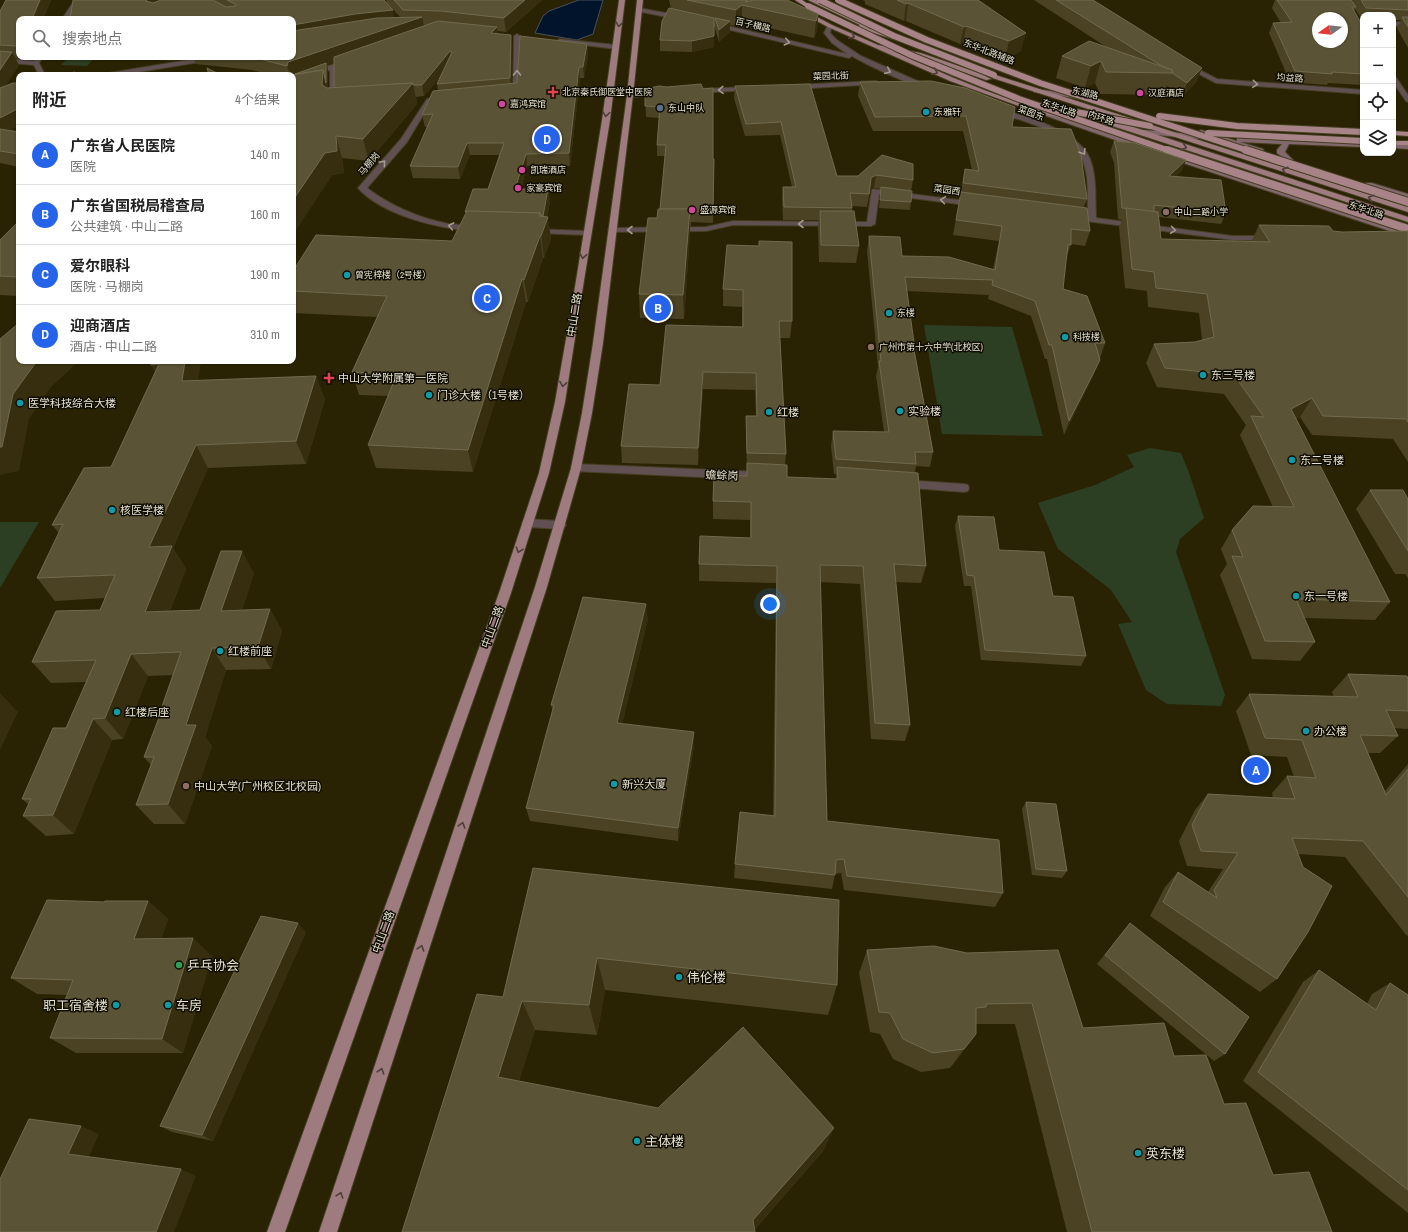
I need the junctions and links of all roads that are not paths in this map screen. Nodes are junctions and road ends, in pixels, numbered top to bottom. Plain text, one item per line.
1 (78, 0) edge
2 (622, 0) edge
3 (781, 0) edge
4 (798, 0) edge
5 (811, 0) edge
6 (820, 0) edge
7 (838, 0) edge
8 (845, 1) edge
9 (640, 5) edge
10 (826, 7) junction
11 (859, 8) junction
12 (798, 9) junction
13 (67, 16) edge
14 (851, 19) junction
15 (688, 20) edge
16 (710, 24) edge
17 (1396, 24) edge
18 (1408, 24) edge
19 (830, 26) junction
20 (517, 36) dead end
21 (552, 40) edge
22 (902, 40) junction
23 (873, 46) junction
24 (616, 47) junction
25 (897, 56) junction
26 (355, 58) edge
27 (0, 60) edge
28 (38, 60) edge
29 (200, 60) edge
30 (863, 60) junction
31 (1177, 60) edge
32 (939, 61) junction
33 (36, 63) junction
34 (333, 66) junction
35 (40, 72) edge
36 (127, 72) edge
37 (296, 79) edge
38 (1396, 81) edge
39 (898, 82) edge
40 (913, 82) junction
41 (882, 83) edge
42 (986, 86) junction
43 (788, 87) edge
44 (756, 88) edge
45 (938, 91) edge
46 (1036, 91) junction
47 (687, 92) edge
48 (1360, 92) edge
49 (665, 93) edge
50 (500, 94) edge
51 (1396, 94) edge
52 (1407, 94) edge
53 (630, 95) junction
54 (453, 98) edge
55 (1092, 98) junction
56 (341, 105) edge
57 (1081, 105) junction
58 (989, 108) edge
59 (1037, 111) junction
60 (1132, 112) junction
61 (1133, 131) junction
62 (1360, 132) edge
63 (1360, 132) edge
64 (1396, 133) edge
65 (1408, 133) edge
66 (1176, 135) junction
67 (1222, 138) junction
68 (1360, 141) edge
69 (1287, 142) junction
70 (1396, 143) edge
71 (1408, 143) edge
72 (1360, 145) edge
73 (1396, 146) edge
74 (1408, 147) edge
75 (1288, 160) junction
76 (1408, 197) edge
77 (1408, 202) edge
78 (984, 205) edge
79 (1408, 210) edge
80 (1061, 215) edge
81 (1092, 220) junction
82 (1408, 220) edge
83 (480, 229) edge
84 (612, 230) junction
85 (526, 231) edge
86 (1407, 232) edge
87 (587, 233) junction
88 (1382, 235) edge
89 (1278, 238) edge
90 (576, 468) junction
91 (773, 476) edge
92 (890, 483) edge
93 (964, 488) dead end
94 (528, 523) junction
95 (560, 525) junction
96 (276, 1232) edge
97 (328, 1232) edge

1 - 13 street
2 -> 24 main road, 中山二路
3 - 12 main road, 东华北路
4 - 42 highway, 内环路, bridge
5 - 10 main road, 东华北路
6 - 62 highway, 东湖路, bridge
7 - 77 highway, 内环路, bridge
8 - 10 main road
8 - 11 main road, 东华北路辅路
9 - 15 street
9 - 53 main road
10 - 12 main road
10 - 14 main road, 东华北路
11 - 14 main road
11 - 55 main road, 东华北路辅路
12 - 19 main road, 东华北路
14 - 22 main road, 东华北路
16 -> 30 street, 百子横路
17 - 18 street
19 - 22 main road
19 -> 23 main road, 东华北路
19 - 30 street
50 -> 20 street
21 - 24 street
22 - 46 main road, 东华北路
23 - 25 main road, 东华北路
23 - 32 main road
24 -> 87 main road, 中山二路
25 - 32 main road
25 -> 59 main road, 东华北路
26 - 34 street
27 - 33 street
28 - 33 street
29 - 36 street
30 -> 40 street
31 -> 48 street, 均益路
32 - 61 main road
33 - 35 street
34 - 37 street
34 - 56 street
38 - 52 street
39 - 40 street
40 - 45 street
41 - 43 street, 菜园北街
42 - 68 highway, 东湖路, bridge
42 - 86 highway, 内环路, bridge
44 -> 47 street
46 - 55 main road
46 - 57 main road, 东华北路
49 - 53 street
51 - 52 street
53 - 84 main road
83 -> 54 street, 马棚岗
55 - 57 main road
55 - 60 main road, 东华北路辅路
57 - 66 main road, 东华北路
58 -> 81 street, 菜园东
59 - 61 main road
59 - 86 main road, 东华北路
60 - 63 main road
60 - 67 main road
61 - 66 main road
61 -> 82 main road
64 - 65 highway
66 - 67 main road
79 -> 66 main road, 东华北路
67 - 69 main road
67 - 75 main road
69 - 72 main road
69 - 75 main road
70 - 71 highway
73 - 74 main road
75 - 76 main road
78 -> 84 street, 菜园西
80 - 81 street
81 -> 89 street
84 - 90 main road
85 - 87 street
86 - 88 street
87 -> 94 main road, 中山二路
90 - 91 street, 蟾蜍岗
90 - 95 main road
92 - 93 street
94 - 95 street
94 -> 96 main road, 中山二路
97 -> 95 main road

